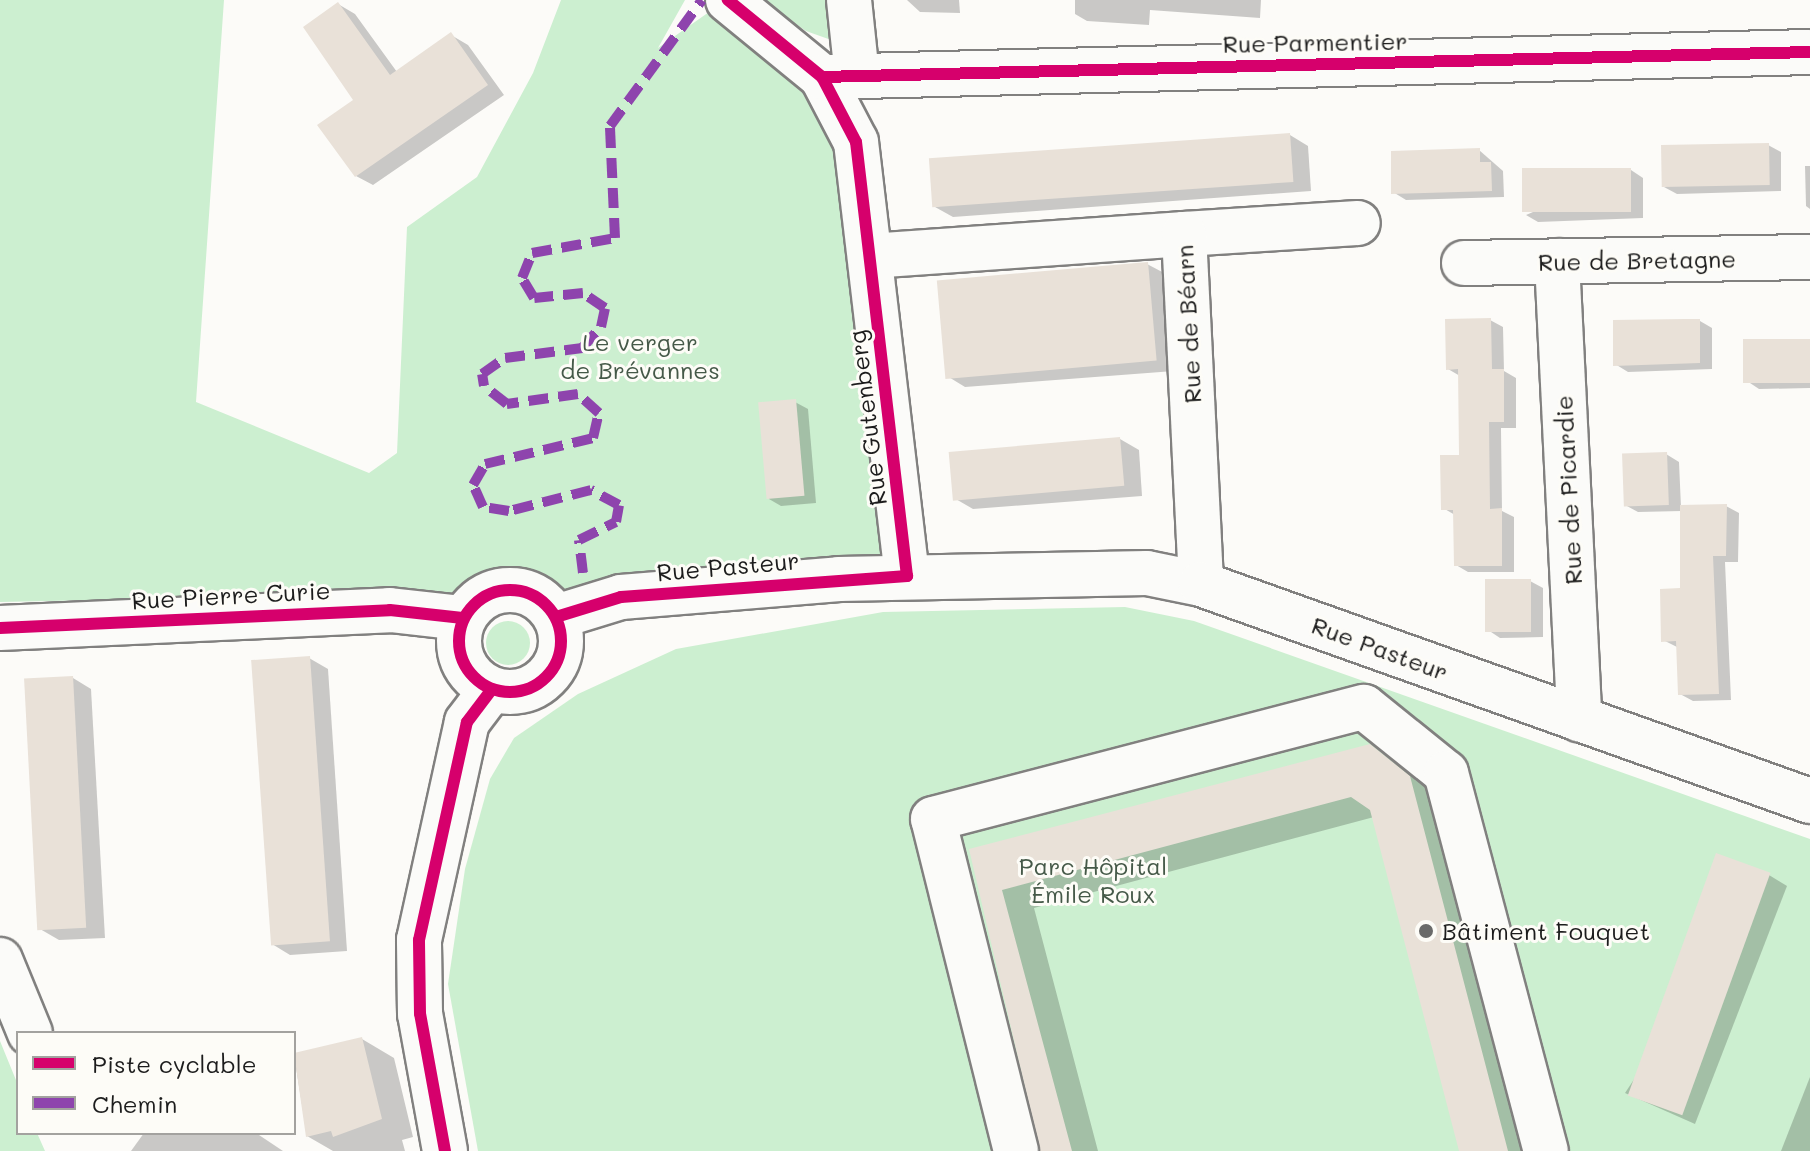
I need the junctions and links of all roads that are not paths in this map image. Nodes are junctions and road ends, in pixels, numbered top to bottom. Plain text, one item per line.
1 (728, 0) edge
2 (849, 0) edge
3 (1810, 52) edge
4 (839, 77) junction
5 (1358, 223) dead end
6 (1184, 234) junction
7 (870, 256) junction
8 (1810, 257) edge
9 (1557, 261) junction
10 (1464, 263) dead end
11 (907, 576) junction
12 (1201, 584) junction
13 (556, 617) junction
14 (463, 618) junction
15 (0, 628) edge
16 (492, 689) junction
17 (1579, 719) junction
18 (1810, 801) edge
19 (0, 960) edge
20 (29, 1031) edge
21 (445, 1151) edge
22 (1016, 1151) edge
23 (1546, 1151) edge

1 - 4 street
2 - 4 street
3 - 4 street, Rue Parmentier
4 - 7 street, Rue Gutenberg
5 - 6 street
6 - 7 street, Rue de Béarn
6 - 12 street, Rue de Béarn
7 - 11 street, Rue Gutenberg
8 - 9 street, Rue de Bretagne
9 - 10 street, Rue de Bretagne
9 - 17 street, Rue de Picardie
11 - 12 street, Rue Pasteur
11 - 13 street, Rue Pasteur
12 - 17 street, Rue Pasteur
13 - 14 street
13 - 16 street
14 - 15 street, Rue Pierre Curie
14 - 16 street
16 - 21 street
17 - 18 street, Rue Pasteur
19 - 20 street
22 - 23 street

